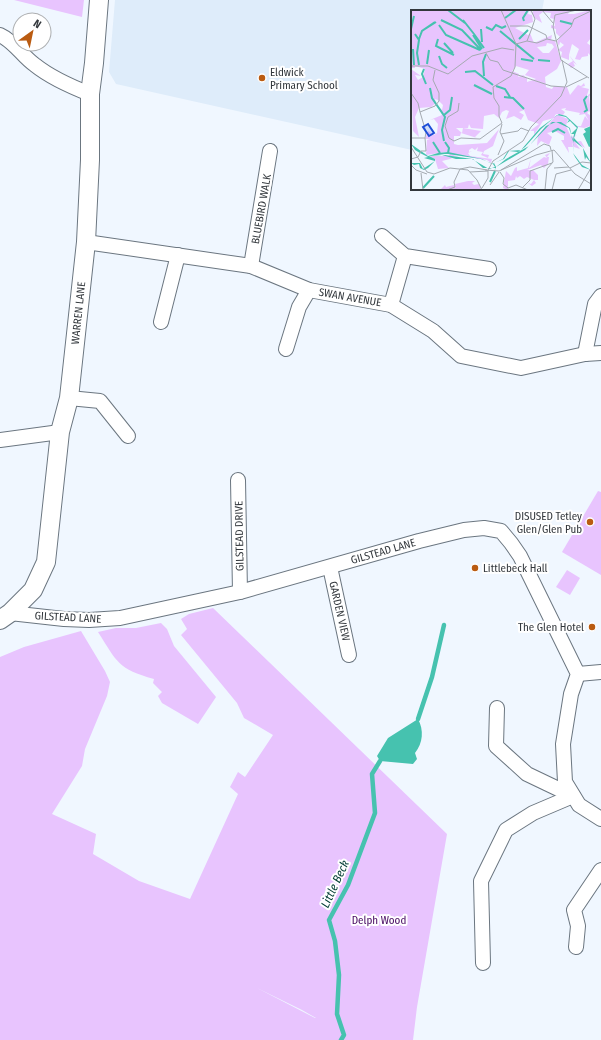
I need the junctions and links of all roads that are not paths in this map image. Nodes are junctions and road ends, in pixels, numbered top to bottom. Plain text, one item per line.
1 (98, 0) edge
2 (0, 35) edge
3 (90, 94) junction
4 (270, 151) dead end
5 (382, 236) dead end
6 (86, 242) junction
7 (178, 256) junction
8 (405, 256) junction
9 (251, 266) junction
10 (489, 269) dead end
11 (309, 290) junction
12 (601, 296) edge
13 (391, 305) junction
14 (161, 322) dead end
15 (286, 349) dead end
16 (601, 353) edge
17 (585, 354) junction
18 (68, 398) junction
19 (60, 432) junction
20 (128, 436) dead end
21 (0, 440) edge
22 (238, 480) dead end
23 (330, 567) junction
24 (240, 592) junction
25 (5, 617) edge
26 (349, 654) dead end
27 (601, 672) edge
28 (578, 674) junction
29 (497, 708) dead end
30 (574, 796) junction
31 (601, 819) edge
32 (601, 870) edge
33 (576, 947) dead end
34 (483, 963) dead end

1 - 3 street, WARREN LANE
2 - 3 street
3 - 6 street, WARREN LANE
4 - 9 street, BLUEBIRD WALK
5 - 8 street
6 - 7 street, SWAN AVENUE
6 - 18 street, WARREN LANE
7 - 9 street, SWAN AVENUE
7 - 14 street
8 - 10 street
8 - 13 street
9 - 11 street, SWAN AVENUE
11 - 13 street, SWAN AVENUE
11 - 15 street
12 - 17 street
13 - 17 street, SWAN AVENUE
16 - 17 street, SWAN AVENUE
18 - 19 street, WARREN LANE
18 - 20 street
19 - 21 street
19 - 25 street, WARREN LANE
22 - 24 street, GILSTEAD DRIVE
23 - 24 street, GILSTEAD LANE
23 - 26 street, GARDEN VIEW
23 - 28 street, GILSTEAD LANE
24 - 25 street, GILSTEAD LANE
27 - 28 street
28 - 30 street
29 - 30 street
30 - 31 street
30 - 34 street
32 - 33 street

